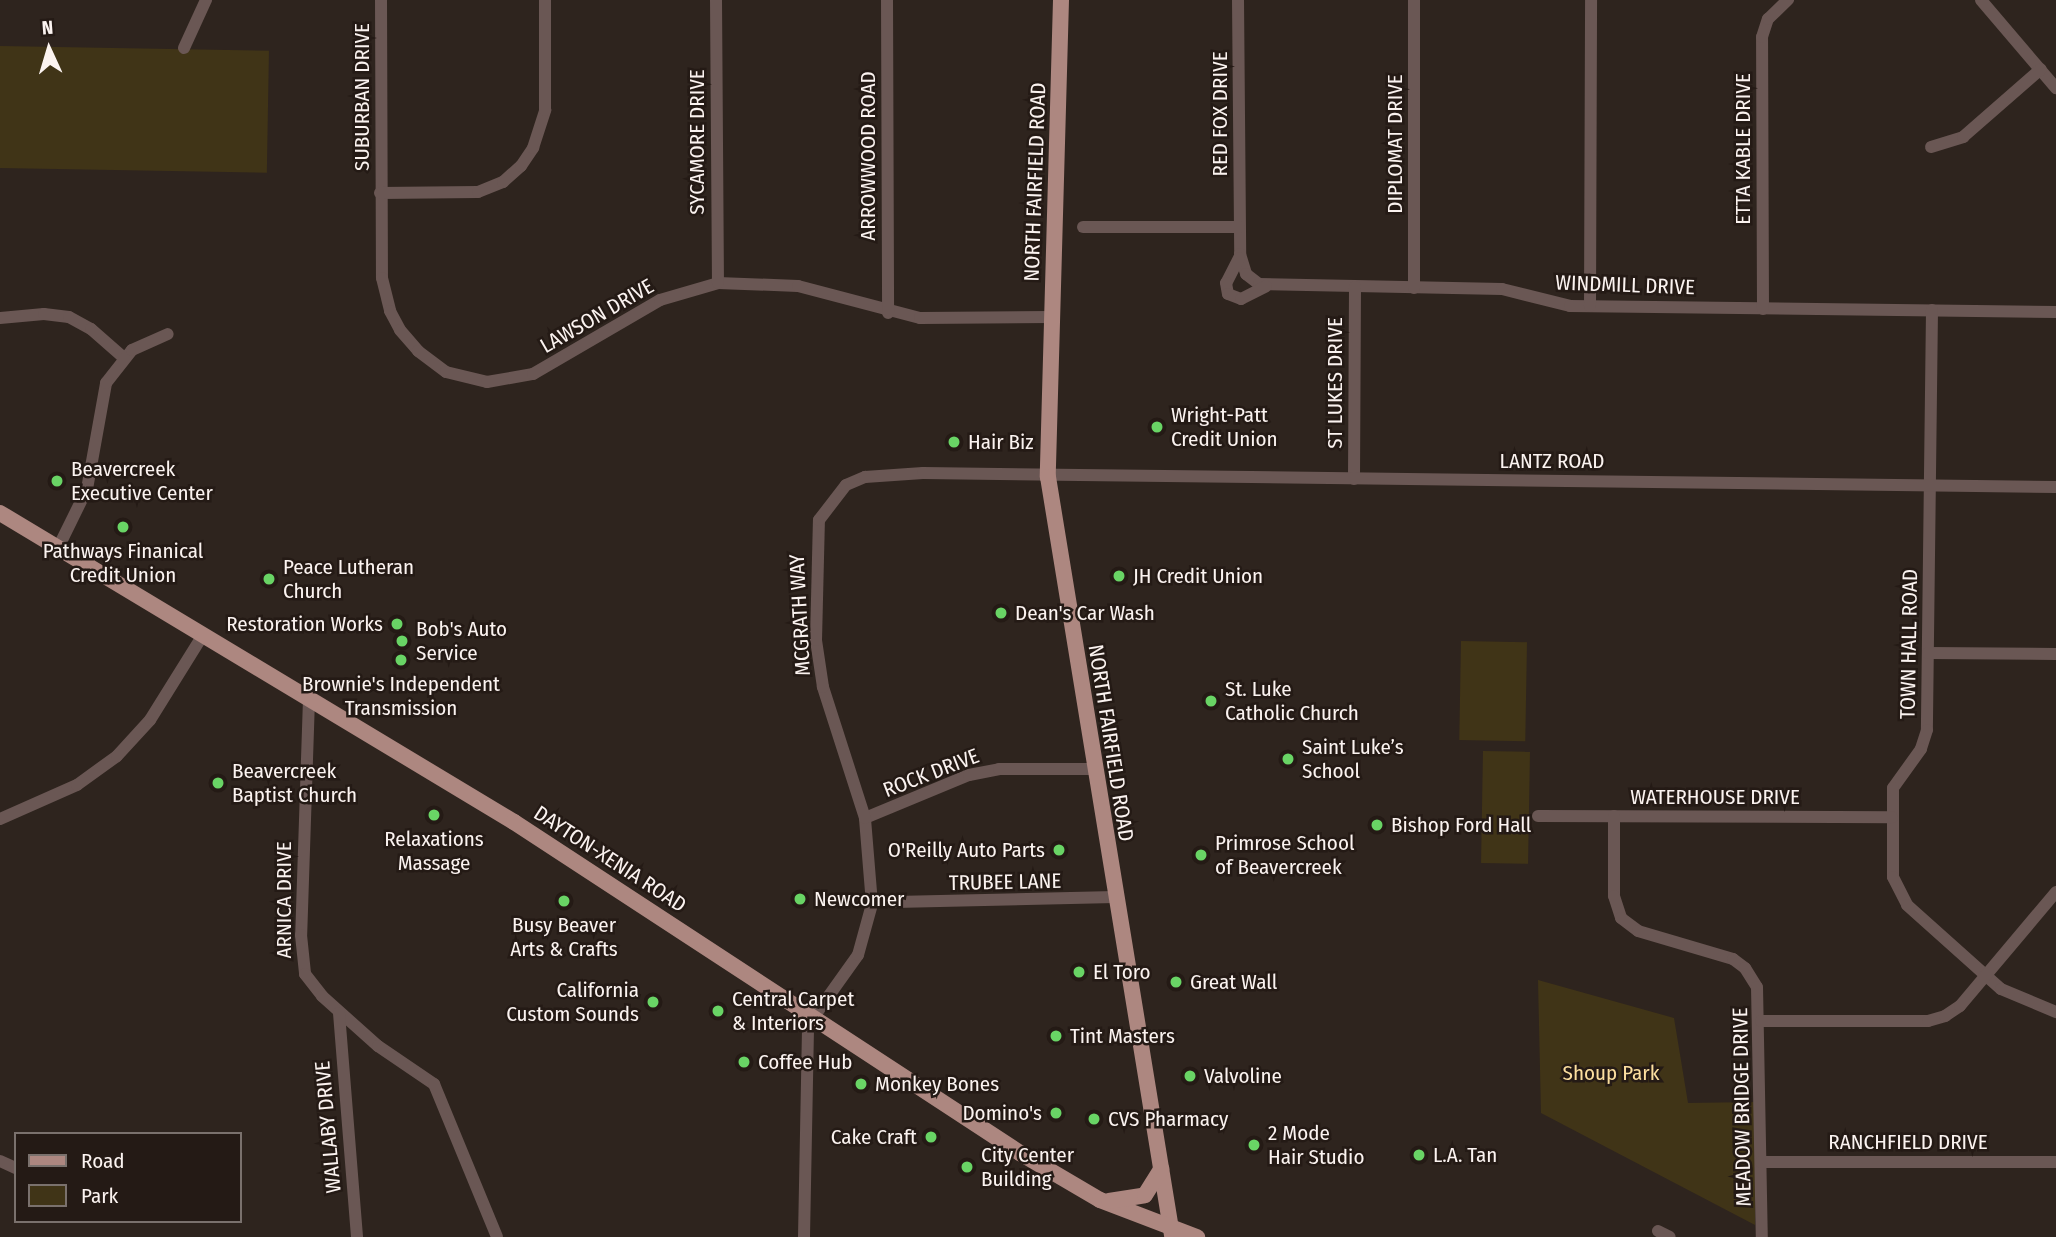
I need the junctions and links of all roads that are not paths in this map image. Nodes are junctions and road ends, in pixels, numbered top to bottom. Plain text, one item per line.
1 (206, 0) edge
2 (382, 0) edge
3 (545, 0) edge
4 (716, 0) edge
5 (887, 0) edge
6 (1062, 0) edge
7 (1238, 0) edge
8 (1414, 0) edge
9 (1591, 0) edge
10 (1788, 0) edge
11 (1981, 0) edge
12 (184, 48) dead end
13 (2041, 69) junction
14 (2056, 88) edge
15 (1931, 147) dead end
16 (380, 193) junction
17 (1083, 227) dead end
18 (1239, 227) junction
19 (1240, 254) junction
20 (718, 283) junction
21 (1266, 286) junction
22 (1355, 287) junction
23 (1414, 288) junction
24 (1590, 306) junction
25 (1763, 309) junction
26 (1932, 310) junction
27 (2056, 312) edge
28 (888, 313) junction
29 (1051, 317) junction
30 (0, 318) edge
31 (168, 334) dead end
32 (124, 358) junction
33 (1048, 477) junction
34 (1354, 479) junction
35 (1930, 486) junction
36 (2056, 487) edge
37 (0, 513) edge
38 (58, 548) junction
39 (203, 635) junction
40 (1928, 653) junction
41 (2056, 654) edge
42 (309, 699) junction
43 (1094, 769) junction
44 (1538, 816) dead end
45 (1614, 816) junction
46 (1892, 817) junction
47 (865, 818) junction
48 (0, 819) edge
49 (2056, 892) edge
50 (1115, 897) junction
51 (895, 902) dead end
52 (1985, 975) junction
53 (2056, 1012) edge
54 (340, 1013) junction
55 (814, 1018) junction
56 (1761, 1021) junction
57 (1761, 1162) junction
58 (2056, 1162) edge
59 (1161, 1169) junction
60 (1103, 1201) junction
61 (1172, 1232) edge
62 (357, 1237) edge
63 (497, 1237) edge
64 (804, 1237) edge
65 (1197, 1237) edge
66 (1762, 1237) edge

1 - 12 street
2 - 16 street, SUBURBAN DRIVE
3 - 16 street
4 - 20 street, SYCAMORE DRIVE
5 - 28 street, ARROWWOOD ROAD
6 - 29 main road, NORTH FAIRFIELD ROAD
7 - 18 street, RED FOX DRIVE
8 - 23 street, DIPLOMAT DRIVE
9 - 24 street
10 - 25 street, ETTA KABLE DRIVE
11 - 13 street
13 - 14 street
13 - 15 street
16 - 20 street, LAWSON DRIVE
17 - 18 street
18 - 19 street
19 - 21 street
19 - 21 street
20 - 28 street, LAWSON DRIVE
21 - 22 street, WINDMILL DRIVE
22 - 23 street, WINDMILL DRIVE
22 - 34 street, ST LUKES DRIVE
23 - 24 street, WINDMILL DRIVE
24 - 25 street, WINDMILL DRIVE
25 - 26 street, WINDMILL DRIVE
26 - 27 street, WINDMILL DRIVE
26 - 35 street, TOWN HALL ROAD
28 - 29 street, LAWSON DRIVE
29 - 33 main road, NORTH FAIRFIELD ROAD
30 - 32 street
31 - 32 street
32 - 38 street
33 - 34 street, LANTZ ROAD
33 - 43 main road, NORTH FAIRFIELD ROAD
33 - 47 street, MCGRATH WAY
34 - 35 street, LANTZ ROAD
35 - 36 street, LANTZ ROAD
35 - 40 street, TOWN HALL ROAD
37 - 38 main road, DAYTON-XENIA ROAD
38 - 39 main road, DAYTON-XENIA ROAD
39 - 42 main road, DAYTON-XENIA ROAD
39 - 48 street
40 - 41 street
40 - 46 street, TOWN HALL ROAD
42 - 54 street, ARNICA DRIVE
42 - 55 main road, DAYTON-XENIA ROAD
43 - 47 street, ROCK DRIVE
43 - 50 main road, NORTH FAIRFIELD ROAD
44 - 45 street, WATERHOUSE DRIVE
45 - 46 street, WATERHOUSE DRIVE
45 - 56 street, MEADOW BRIDGE DRIVE
46 - 52 street, TOWN HALL ROAD
47 - 55 street, MCGRATH WAY
49 - 52 street
50 - 51 street, TRUBEE LANE
50 - 59 main road, NORTH FAIRFIELD ROAD
52 - 53 street, TOWN HALL ROAD
52 - 56 street
54 - 62 street, WALLABY DRIVE
54 - 63 street, ARNICA DRIVE
55 - 60 main road, DAYTON-XENIA ROAD
55 - 64 street
56 - 57 street, MEADOW BRIDGE DRIVE
57 - 58 street, RANCHFIELD DRIVE
57 - 66 street, MEADOW BRIDGE DRIVE
59 - 60 main road
59 - 61 main road, NORTH FAIRFIELD ROAD
60 - 61 main road, DAYTON-XENIA ROAD
61 - 65 main road, DAYTON-XENIA ROAD

